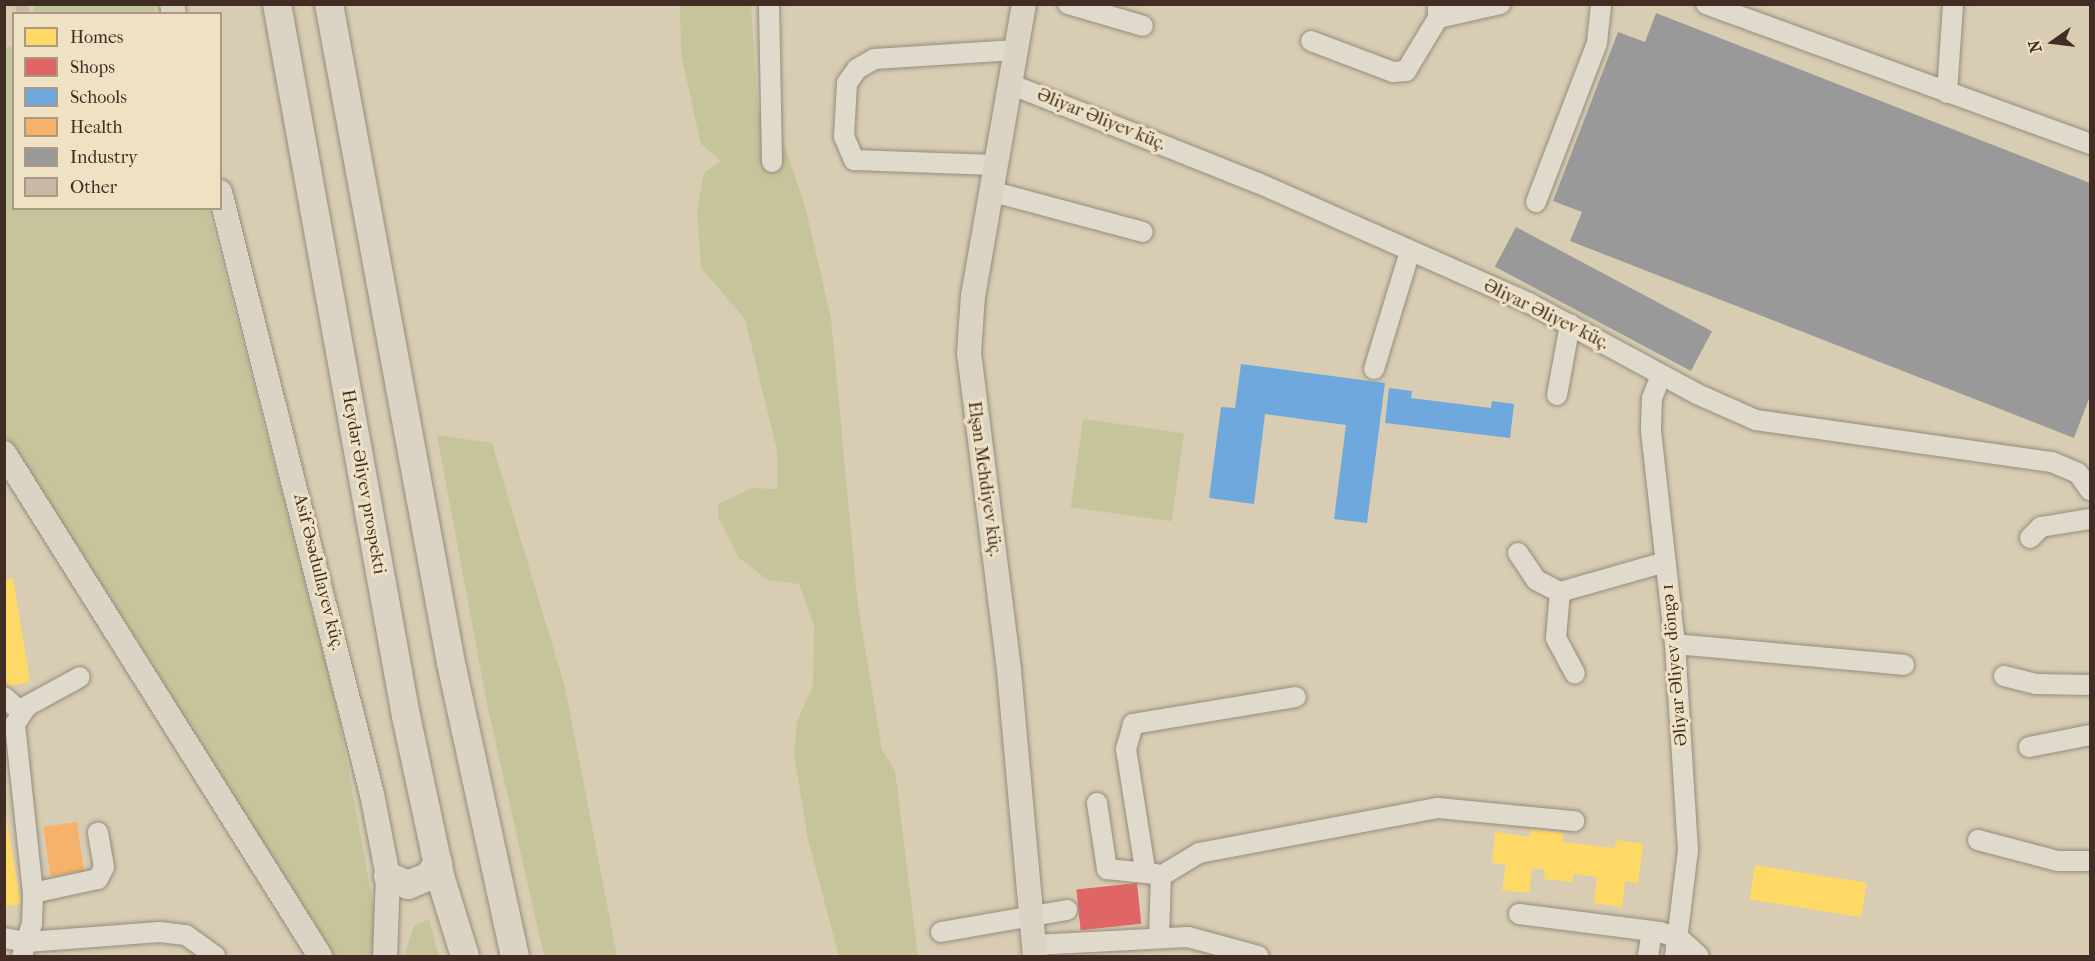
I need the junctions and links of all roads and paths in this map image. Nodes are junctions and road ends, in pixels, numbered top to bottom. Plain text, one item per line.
1 (277, 4) edge
2 (329, 4) edge
3 (769, 4) edge
4 (1024, 4) edge
5 (1068, 4) edge
6 (1500, 4) edge
7 (1601, 4) edge
8 (1953, 4) edge
9 (1714, 6) edge
10 (1438, 11) edge
11 (1143, 26) dead end
12 (1311, 41) dead end
13 (1016, 50) junction
14 (1010, 84) junction
15 (1947, 93) junction
16 (2091, 144) edge
17 (772, 162) dead end
18 (994, 165) junction
19 (990, 191) junction
20 (222, 200) edge
21 (1536, 202) dead end
22 (1143, 232) dead end
23 (1410, 251) junction
24 (1570, 324) junction
25 (1374, 369) dead end
26 (1661, 375) junction
27 (1557, 395) dead end
28 (4, 453) edge
29 (2091, 490) edge
30 (2091, 519) edge
31 (2030, 538) dead end
32 (1518, 553) dead end
33 (1665, 562) junction
34 (1560, 592) junction
35 (1675, 644) junction
36 (1904, 665) dead end
37 (1575, 673) dead end
38 (2004, 676) dead end
39 (80, 677) dead end
40 (2091, 685) edge
41 (4, 697) edge
42 (1296, 697) dead end
43 (21, 712) junction
44 (2091, 735) edge
45 (2029, 747) dead end
46 (1097, 803) dead end
47 (1574, 821) dead end
48 (98, 833) dead end
49 (1978, 840) dead end
50 (2091, 861) edge
51 (440, 871) junction
52 (1153, 872) junction
53 (388, 876) junction
54 (33, 893) junction
55 (1067, 910) dead end
56 (1032, 914) junction
57 (1519, 914) dead end
58 (1652, 931) junction
59 (941, 932) dead end
60 (4, 938) edge
61 (1159, 938) junction
62 (1677, 948) edge
63 (24, 950) edge
64 (1070, 950) edge
65 (1035, 951) edge
66 (215, 957) edge
67 (320, 957) edge
68 (385, 957) edge
69 (456, 957) edge
70 (465, 957) edge
71 (515, 957) edge
72 (1258, 957) edge
73 (1648, 957) edge
74 (1700, 957) edge

1 - 51 highway, Heydər Əliyev prospekti
2 - 71 highway
3 - 17 street
4 - 13 main road, Elşən Mehdiyev küç.
5 - 11 street
6 - 10 street
7 - 21 street
8 - 15 street
9 - 15 street
10 - 12 street
13 - 14 main road, Elşən Mehdiyev küç.
13 - 18 street
14 - 18 main road, Elşən Mehdiyev küç.
14 - 23 street, Əliyar Əliyev küç.
15 - 16 street
18 - 19 main road, Elşən Mehdiyev küç.
19 - 22 street
19 - 56 main road, Elşən Mehdiyev küç.
20 - 53 main road, Asif Əsədullayev küç.
23 - 24 street, Əliyar Əliyev küç.
23 - 25 street
24 - 26 street, Əliyar Əliyev küç.
24 - 27 street
26 - 29 street, Əliyar Əliyev küç.
26 - 33 street, Əliyar Əliyev döngə 1
28 - 67 main road
30 - 31 street
32 - 34 street
33 - 34 street
33 - 35 street, Əliyar Əliyev döngə 1
34 - 37 street
35 - 36 street
35 - 62 street, Əliyar Əliyev döngə 1
38 - 40 street
39 - 43 street
41 - 43 street
42 - 52 street
43 - 54 street
44 - 45 street
46 - 52 street
47 - 52 street
48 - 54 street
49 - 50 street
51 - 53 highway
51 - 69 highway
51 - 70 highway, Heydər Əliyev prospekti
52 - 61 street
53 - 68 main road, Asif Əsədullayev küç.
54 - 63 street
55 - 56 street
56 - 59 street
56 - 65 main road, Elşən Mehdiyev küç.
57 - 58 street
58 - 62 street
58 - 73 street
60 - 63 street
61 - 64 street
61 - 72 street
62 - 74 street
63 - 66 street
64 - 65 street

